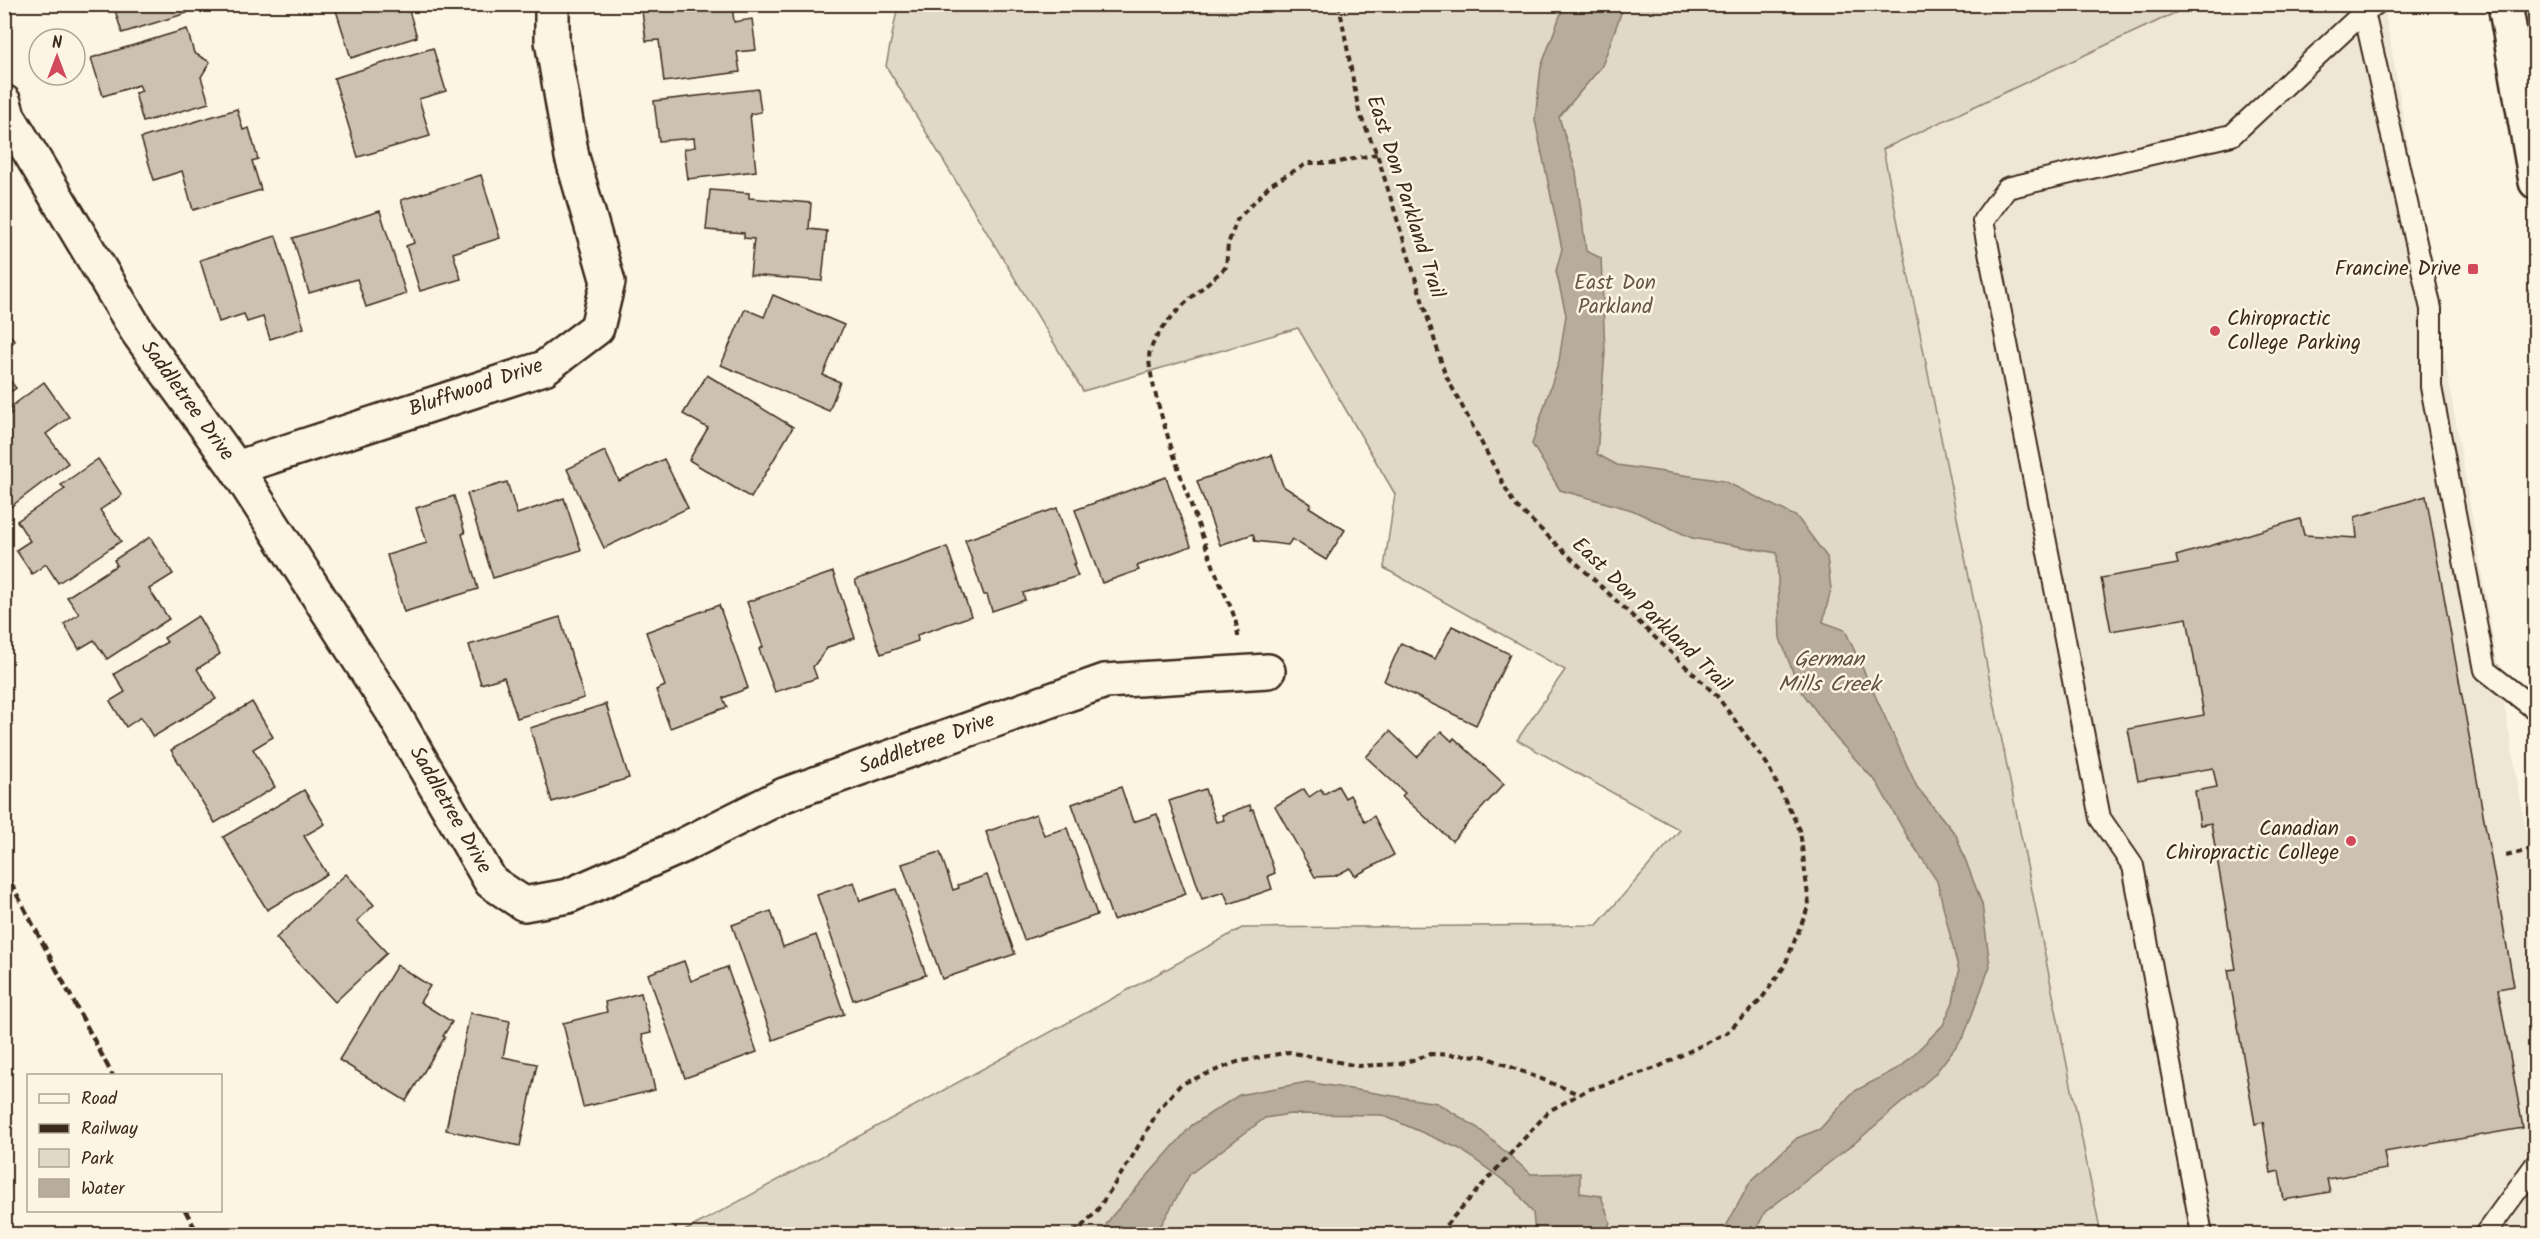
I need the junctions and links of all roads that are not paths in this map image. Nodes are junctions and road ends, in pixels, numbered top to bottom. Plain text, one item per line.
1 (552, 4) edge
2 (2505, 4) edge
3 (2370, 8) edge
4 (4, 102) edge
5 (2535, 182) edge
6 (236, 468) junction
7 (1253, 672) road end
8 (2535, 710) edge
9 (2535, 1164) edge
10 (2202, 1234) edge
11 (2485, 1234) edge

1 - 6 street, Bluffwood Drive
2 - 5 street
3 - 8 lane
3 - 10 lane
4 - 6 street, Saddletree Drive
6 - 7 street, Saddletree Drive
9 - 11 lane

